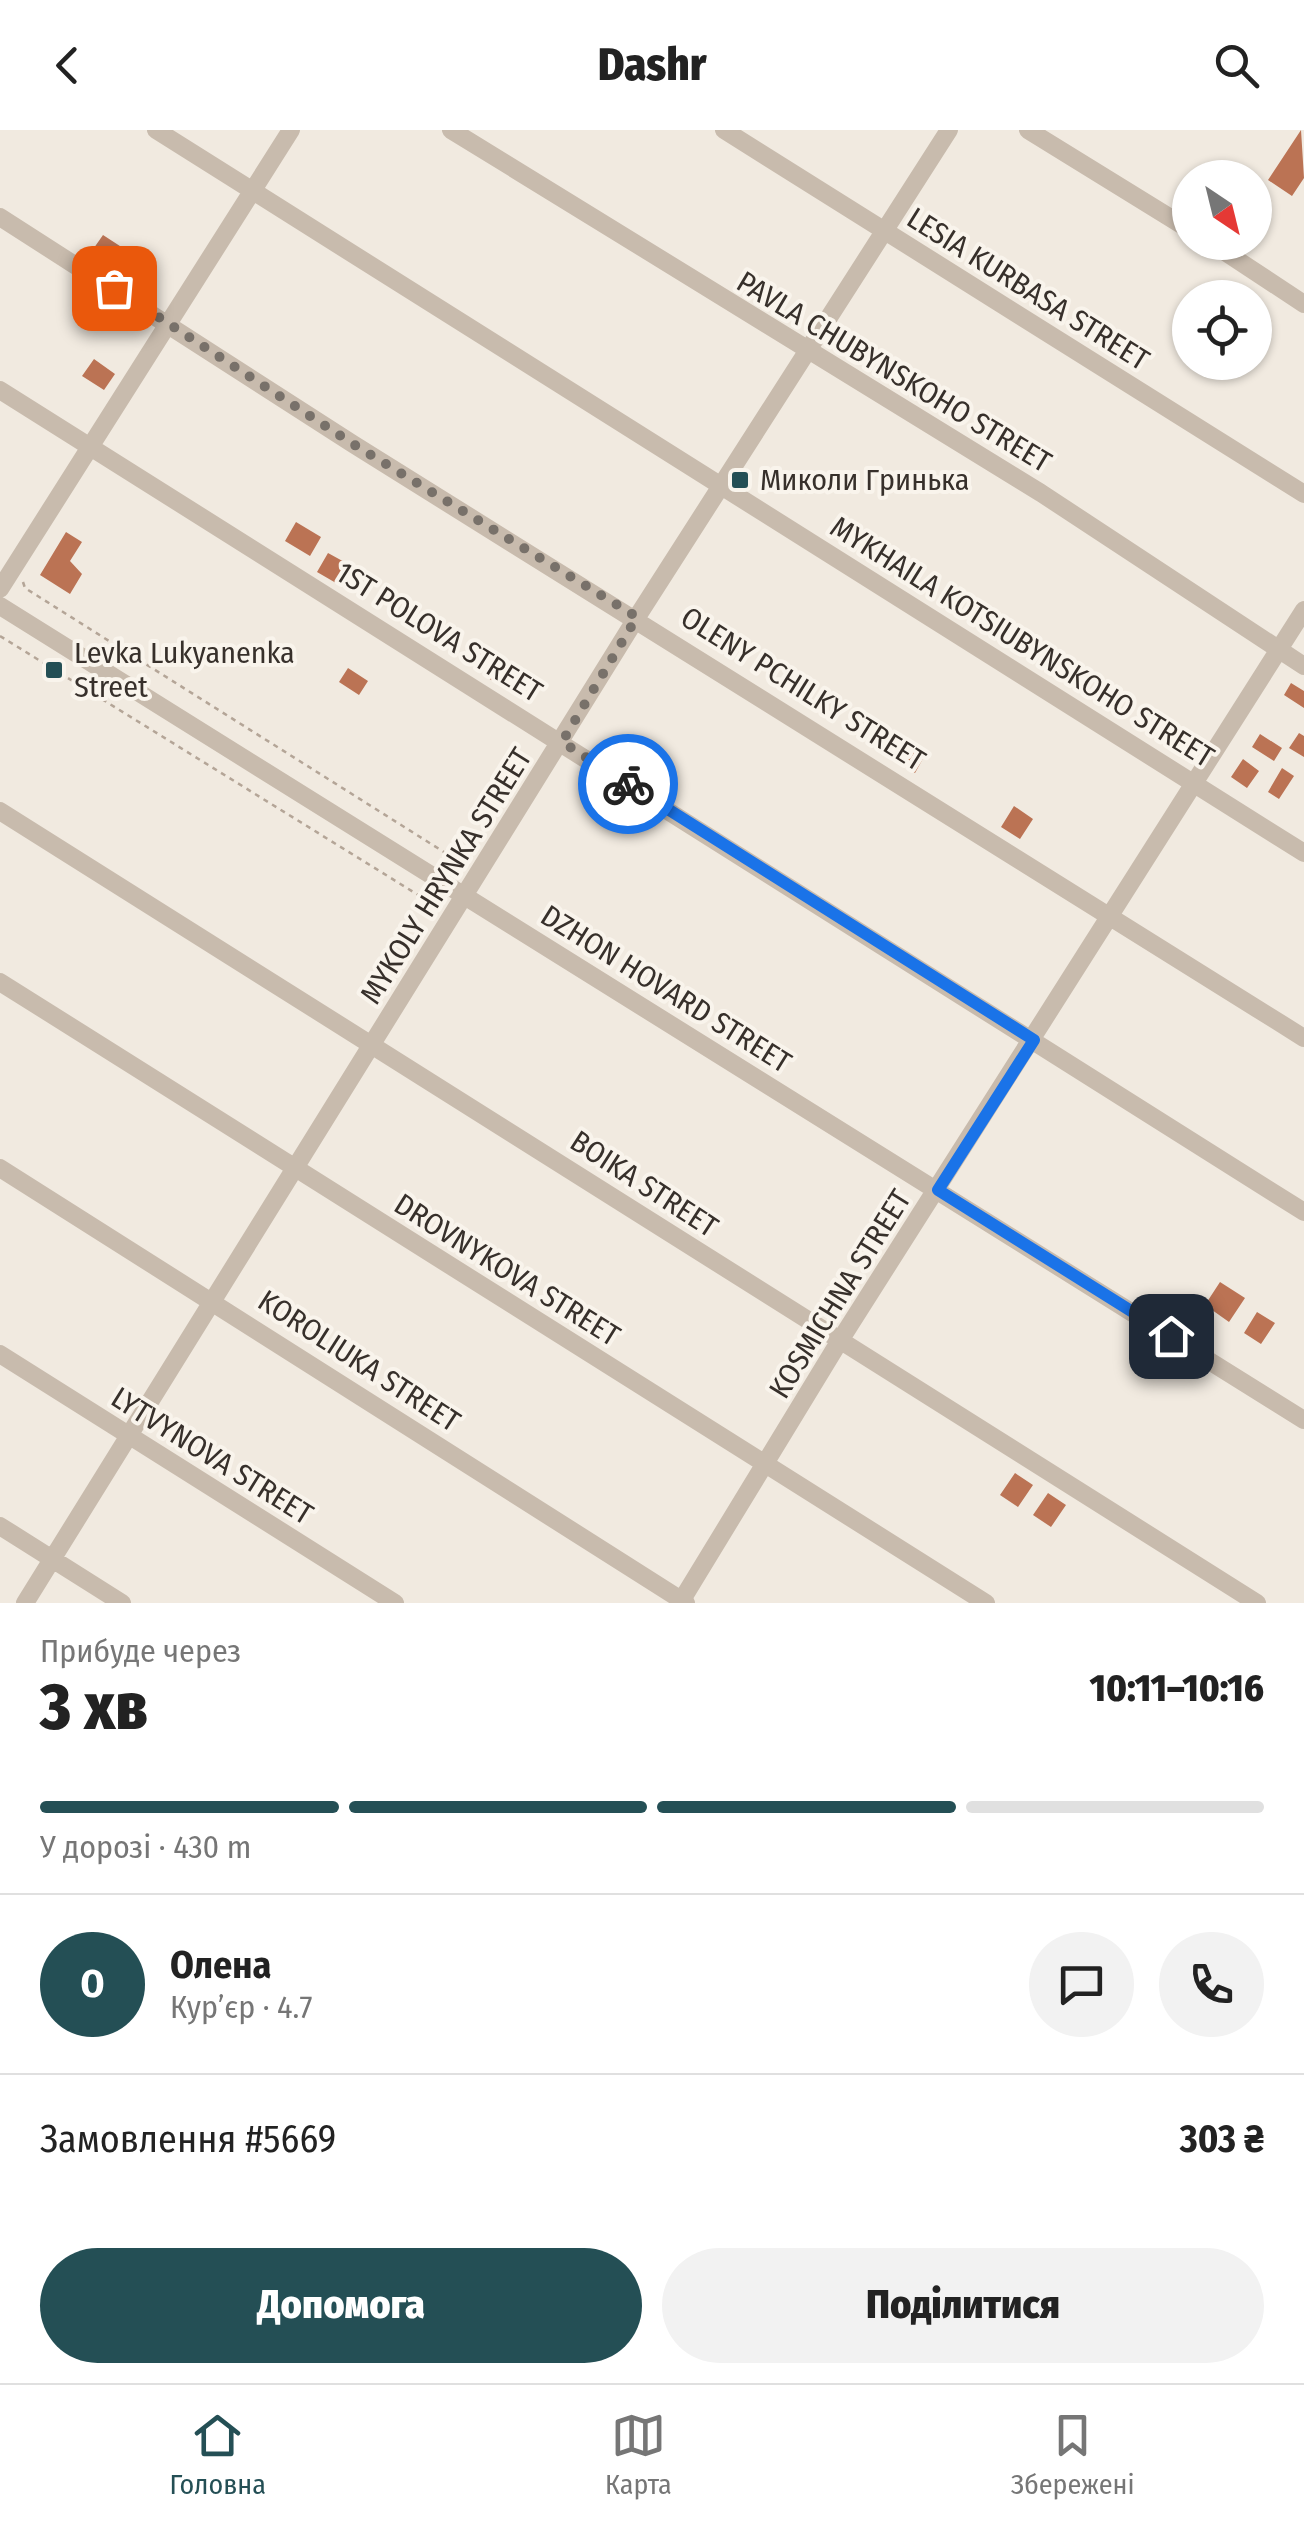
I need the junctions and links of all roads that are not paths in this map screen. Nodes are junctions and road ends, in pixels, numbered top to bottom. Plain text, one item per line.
1 (156, 130) edge
2 (291, 130) edge
3 (451, 130) edge
4 (724, 130) edge
5 (949, 130) edge
6 (1028, 130) edge
7 (252, 191) junction
8 (0, 217) edge
9 (1172, 219) edge
10 (884, 231) junction
11 (1237, 260) edge
12 (1304, 304) edge
13 (170, 324) junction
14 (808, 353) junction
15 (0, 390) edge
16 (91, 447) junction
17 (722, 486) junction
18 (1304, 494) edge
19 (5, 582) edge
20 (0, 606) edge
21 (1304, 610) edge
22 (637, 617) junction
23 (1278, 650) junction
24 (1304, 666) edge
25 (562, 742) junction
26 (1195, 784) junction
27 (0, 811) edge
28 (1304, 852) edge
29 (464, 897) junction
30 (1110, 914) junction
31 (0, 982) edge
32 (1304, 1038) edge
33 (1034, 1040) junction
34 (373, 1043) junction
35 (0, 1168) edge
36 (294, 1168) junction
37 (938, 1190) junction
38 (1304, 1212) edge
39 (212, 1300) junction
40 (839, 1342) junction
41 (0, 1354) edge
42 (1304, 1420) edge
43 (129, 1436) junction
44 (765, 1465) junction
45 (0, 1526) edge
46 (51, 1559) junction
47 (683, 1602) edge
48 (24, 1603) edge
49 (122, 1603) edge
50 (395, 1603) edge
51 (986, 1603) edge
52 (1257, 1603) edge

1 - 7 street, MYKHAILA KOTSIUBYNSKOHO STREET
2 - 7 street
3 - 14 street, PAVLA CHUBYNSKOHO STREET
4 - 10 street, LESIA KURBASA STREET
5 - 10 street, MYKOLY HRYNKA STREET
6 - 9 street
7 - 13 street
7 - 17 street, MYKHAILA KOTSIUBYNSKOHO STREET
8 - 13 street, OLENY PCHILKY STREET
10 - 14 street, MYKOLY HRYNKA STREET
10 - 18 street, LESIA KURBASA STREET
11 - 12 street
13 - 16 street
13 - 22 street, OLENY PCHILKY STREET
14 - 17 street, MYKOLY HRYNKA STREET
14 - 23 street, PAVLA CHUBYNSKOHO STREET
15 - 16 street, 1ST POLOVA STREET
16 - 19 street
16 - 25 street, 1ST POLOVA STREET
17 - 22 street, MYKOLY HRYNKA STREET
17 - 26 street, MYKHAILA KOTSIUBYNSKOHO STREET
20 - 29 street, DZHON HOVARD STREET
21 - 23 street, KOSMICHNA STREET
22 - 25 street, MYKOLY HRYNKA STREET
22 - 30 street, OLENY PCHILKY STREET
23 - 24 street, PAVLA CHUBYNSKOHO STREET
23 - 26 street, KOSMICHNA STREET
25 - 29 street, MYKOLY HRYNKA STREET
25 - 33 street, 1ST POLOVA STREET
26 - 28 street, MYKHAILA KOTSIUBYNSKOHO STREET
26 - 30 street, KOSMICHNA STREET
27 - 34 street, BOIKA STREET
29 - 34 street, MYKOLY HRYNKA STREET
29 - 37 street, DZHON HOVARD STREET
30 - 32 street, OLENY PCHILKY STREET
30 - 33 street, KOSMICHNA STREET
31 - 36 street, DROVNYKOVA STREET
33 - 37 street, KOSMICHNA STREET
33 - 38 street, 1ST POLOVA STREET
34 - 36 street, MYKOLY HRYNKA STREET
34 - 40 street, BOIKA STREET
35 - 39 street, KOROLIUKA STREET
36 - 39 street, MYKOLY HRYNKA STREET
36 - 44 street, DROVNYKOVA STREET
37 - 40 street, KOSMICHNA STREET
37 - 42 street, DZHON HOVARD STREET
39 - 43 street, MYKOLY HRYNKA STREET
39 - 47 street, KOROLIUKA STREET
40 - 44 street, KOSMICHNA STREET
40 - 52 street, BOIKA STREET
41 - 43 street, LYTVYNOVA STREET
43 - 46 street, MYKOLY HRYNKA STREET
43 - 50 street, LYTVYNOVA STREET
44 - 47 street, KOSMICHNA STREET
44 - 51 street, DROVNYKOVA STREET
45 - 46 street
46 - 48 street, MYKOLY HRYNKA STREET
46 - 49 street

